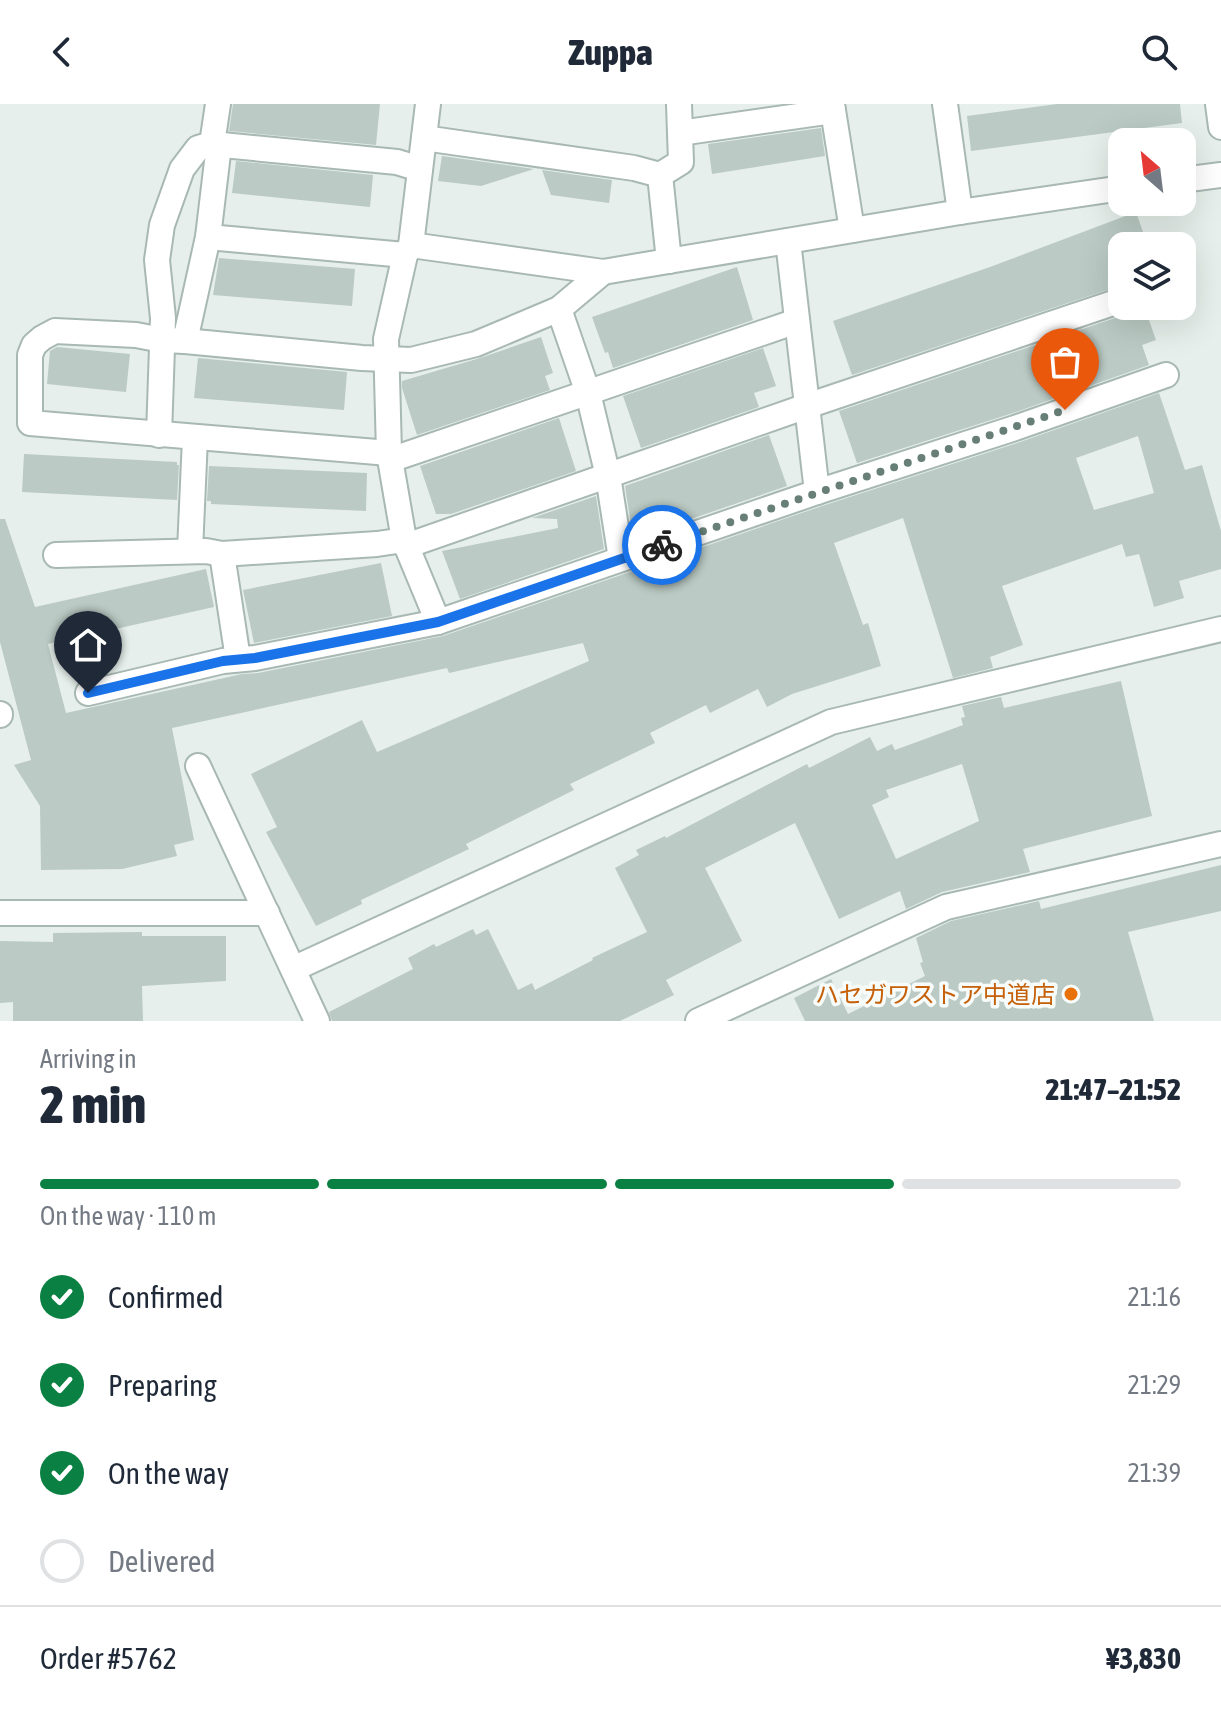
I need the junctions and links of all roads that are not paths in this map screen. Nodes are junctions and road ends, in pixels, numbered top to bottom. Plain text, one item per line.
1 (218, 104) edge
2 (428, 104) edge
3 (679, 104) edge
4 (945, 104) edge
5 (1218, 104) edge
6 (832, 108) edge
7 (1221, 127) edge
8 (680, 133) junction
9 (424, 138) junction
10 (216, 144) junction
11 (420, 169) junction
12 (660, 175) junction
13 (1221, 175) edge
14 (1196, 178) edge
15 (1108, 190) edge
16 (960, 212) junction
17 (852, 230) junction
18 (208, 237) junction
19 (788, 241) junction
20 (408, 250) junction
21 (669, 261) junction
22 (603, 272) junction
23 (1108, 305) edge
24 (559, 309) junction
25 (797, 321) junction
26 (174, 341) junction
27 (386, 360) junction
28 (1166, 375) dead end
29 (588, 393) junction
30 (807, 406) junction
31 (159, 435) junction
32 (195, 438) junction
33 (390, 456) junction
34 (608, 476) junction
35 (817, 492) junction
36 (405, 543) junction
37 (190, 551) junction
38 (222, 554) junction
39 (56, 555) dead end
40 (621, 559) junction
41 (438, 622) junction
42 (1221, 629) edge
43 (238, 659) junction
44 (88, 693) dead end
45 (198, 766) dead end
46 (1221, 844) edge
47 (0, 913) edge
48 (267, 913) junction
49 (293, 969) junction
50 (317, 1021) edge
51 (698, 1021) edge

1 - 10 street
2 - 9 street
3 - 8 street
4 - 16 street
5 - 7 street
6 - 8 street
6 - 17 street
8 - 12 street
9 - 11 street
9 - 12 street
10 - 11 street
10 - 18 street
10 - 26 street
11 - 20 street
12 - 21 street
13 - 14 street
15 - 16 street
16 - 17 street
17 - 19 street
18 - 20 street
18 - 26 street
19 - 21 street
19 - 25 street
20 - 22 street
20 - 27 street
21 - 22 street
22 - 24 street
23 - 30 street
24 - 27 street
24 - 29 street
25 - 29 street
25 - 30 street
26 - 27 street
26 - 31 street
26 - 31 street
27 - 33 street
28 - 35 street
29 - 33 street
29 - 34 street
30 - 34 street
30 - 35 street
31 - 32 street
32 - 33 street
32 - 37 street
33 - 36 street
34 - 36 street
34 - 40 street
35 - 40 street
36 - 38 street
36 - 41 street
37 - 38 street
37 - 39 street
38 - 43 street
40 - 41 street
41 - 43 street
42 - 49 street
43 - 44 street
45 - 48 street
46 - 51 street
47 - 48 street
48 - 49 street
49 - 50 street

